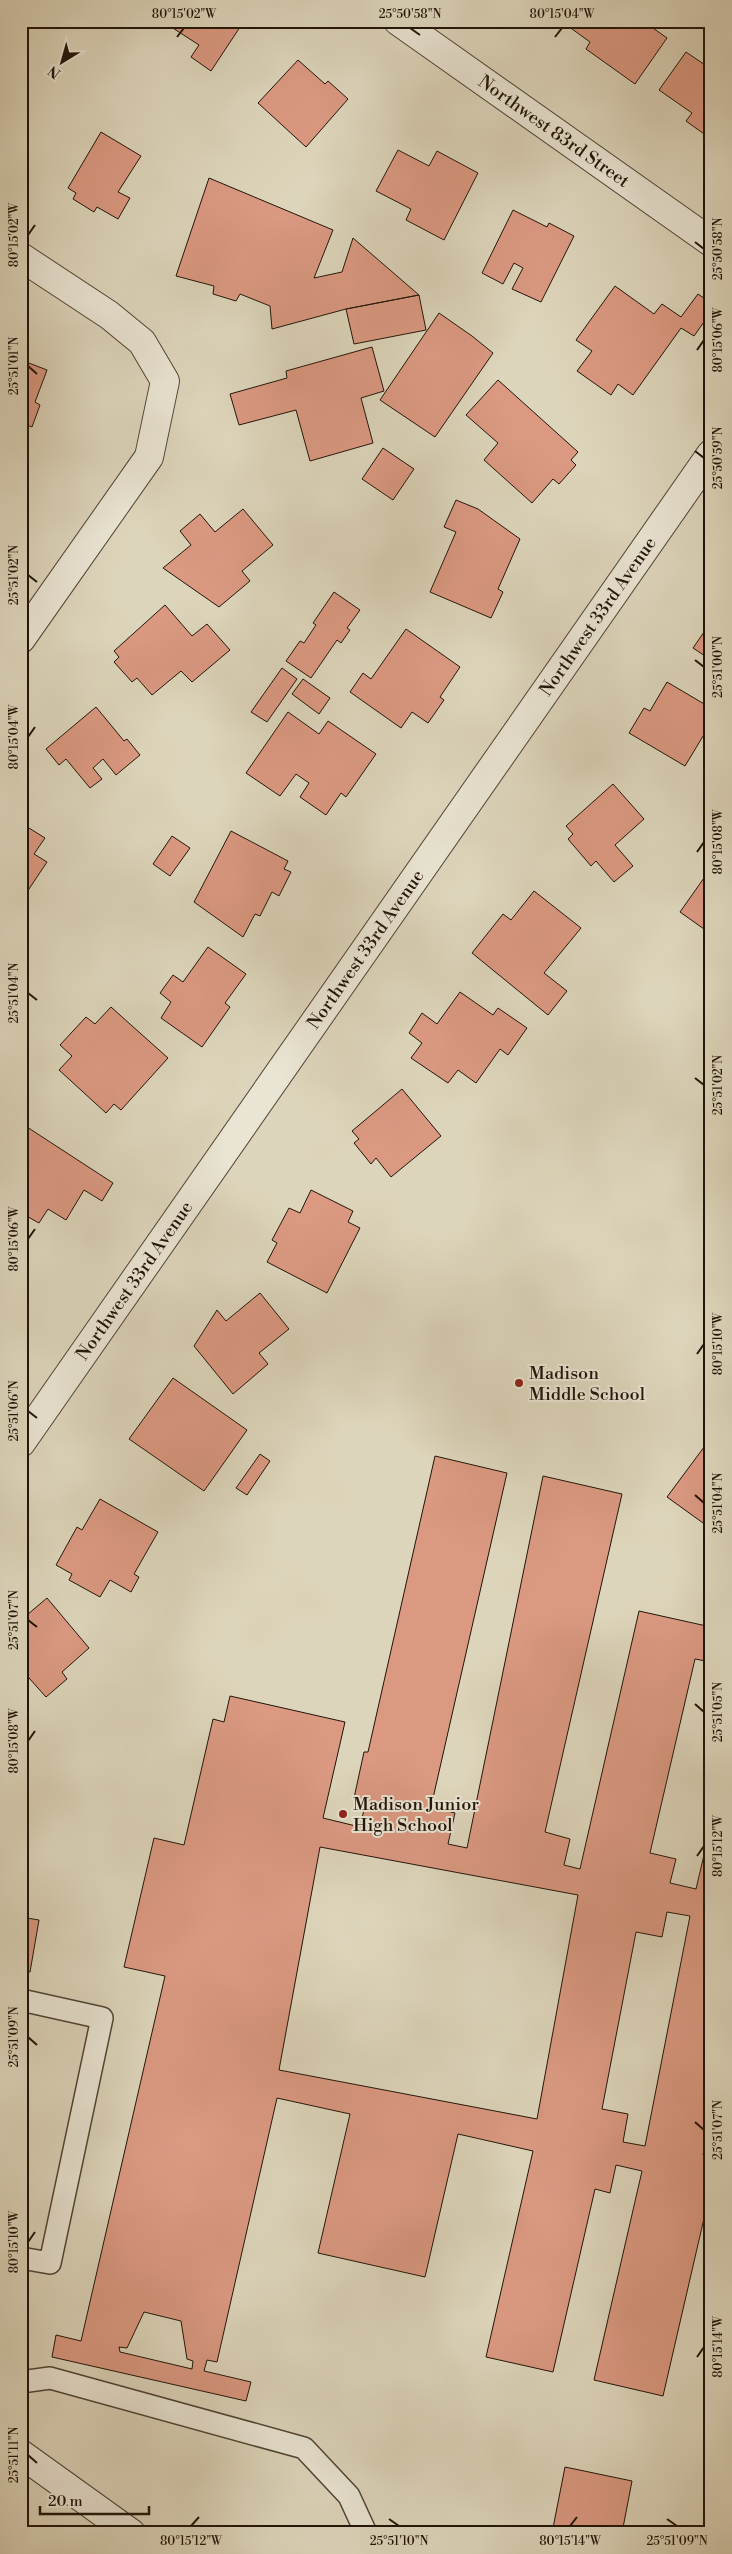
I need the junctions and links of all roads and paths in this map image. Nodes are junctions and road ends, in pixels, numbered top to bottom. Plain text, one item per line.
1 (398, 21) edge
2 (711, 242) edge
3 (21, 257) edge
4 (711, 454) edge
5 (21, 639) edge
6 (21, 1443) edge
7 (21, 2000) edge
8 (21, 2258) edge
9 (21, 2382) edge
10 (21, 2454) edge
11 (131, 2533) edge
12 (366, 2533) edge

1 - 2 street, Northwest 83rd Street
3 - 5 street
4 - 6 street, Northwest 33rd Avenue
7 - 8 lane
9 - 12 lane
10 - 11 street

